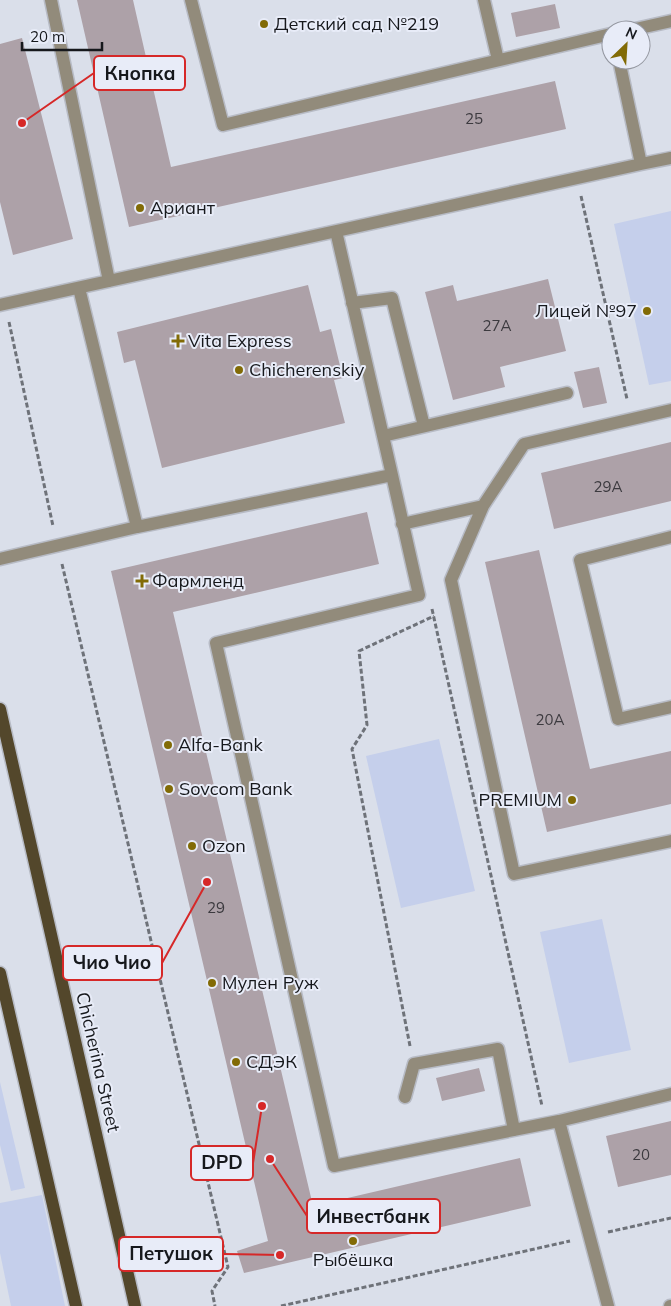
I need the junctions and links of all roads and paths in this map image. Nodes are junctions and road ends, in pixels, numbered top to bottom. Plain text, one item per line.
1 (51, 0) edge
2 (191, 0) edge
3 (484, 0) edge
4 (671, 21) edge
5 (651, 26) edge
6 (601, 36) edge
7 (498, 60) junction
8 (620, 70) edge
9 (671, 158) edge
10 (641, 164) junction
11 (577, 178) junction
12 (336, 231) junction
13 (109, 281) junction
14 (79, 288) junction
15 (352, 303) junction
16 (3, 305) edge
17 (567, 392) dead end
18 (671, 410) edge
19 (631, 419) junction
20 (424, 426) junction
21 (383, 436) junction
22 (392, 475) junction
23 (482, 506) junction
24 (402, 524) junction
25 (137, 527) junction
26 (671, 537) edge
27 (58, 546) junction
28 (0, 559) edge
29 (419, 595) junction
30 (434, 616) junction
31 (671, 707) edge
32 (0, 709) edge
33 (671, 841) edge
34 (0, 973) edge
35 (414, 1064) junction
36 (671, 1094) edge
37 (404, 1097) dead end
38 (552, 1122) junction
39 (514, 1130) junction
40 (671, 1218) edge
41 (590, 1236) junction
42 (76, 1306) edge
43 (135, 1306) edge
44 (215, 1306) edge
45 (281, 1306) edge
46 (608, 1306) edge

1 - 13 lane
2 - 7 lane
3 - 7 lane
4 - 5 lane
6 - 7 lane
8 - 10 lane
9 - 10 lane
10 - 11 lane
11 - 12 lane
11 - 19 path
12 - 13 lane
12 - 15 lane
13 - 14 lane
14 - 16 lane
14 - 25 lane
15 - 20 lane
15 - 21 lane
16 - 27 path
17 - 20 lane
18 - 19 lane
19 - 23 lane
20 - 21 lane
21 - 22 lane
22 - 24 lane
22 - 25 lane
23 - 24 lane
23 - 33 lane
24 - 29 lane
25 - 27 lane
26 - 31 lane
27 - 28 lane
27 - 44 path
29 - 30 path
29 - 39 lane
30 - 35 path
30 - 38 path
32 - 43 main road, Chicherina Street
34 - 42 main road
35 - 37 lane
35 - 39 lane
36 - 38 lane
38 - 39 lane
38 - 41 lane
40 - 41 path
41 - 45 path
41 - 46 lane

